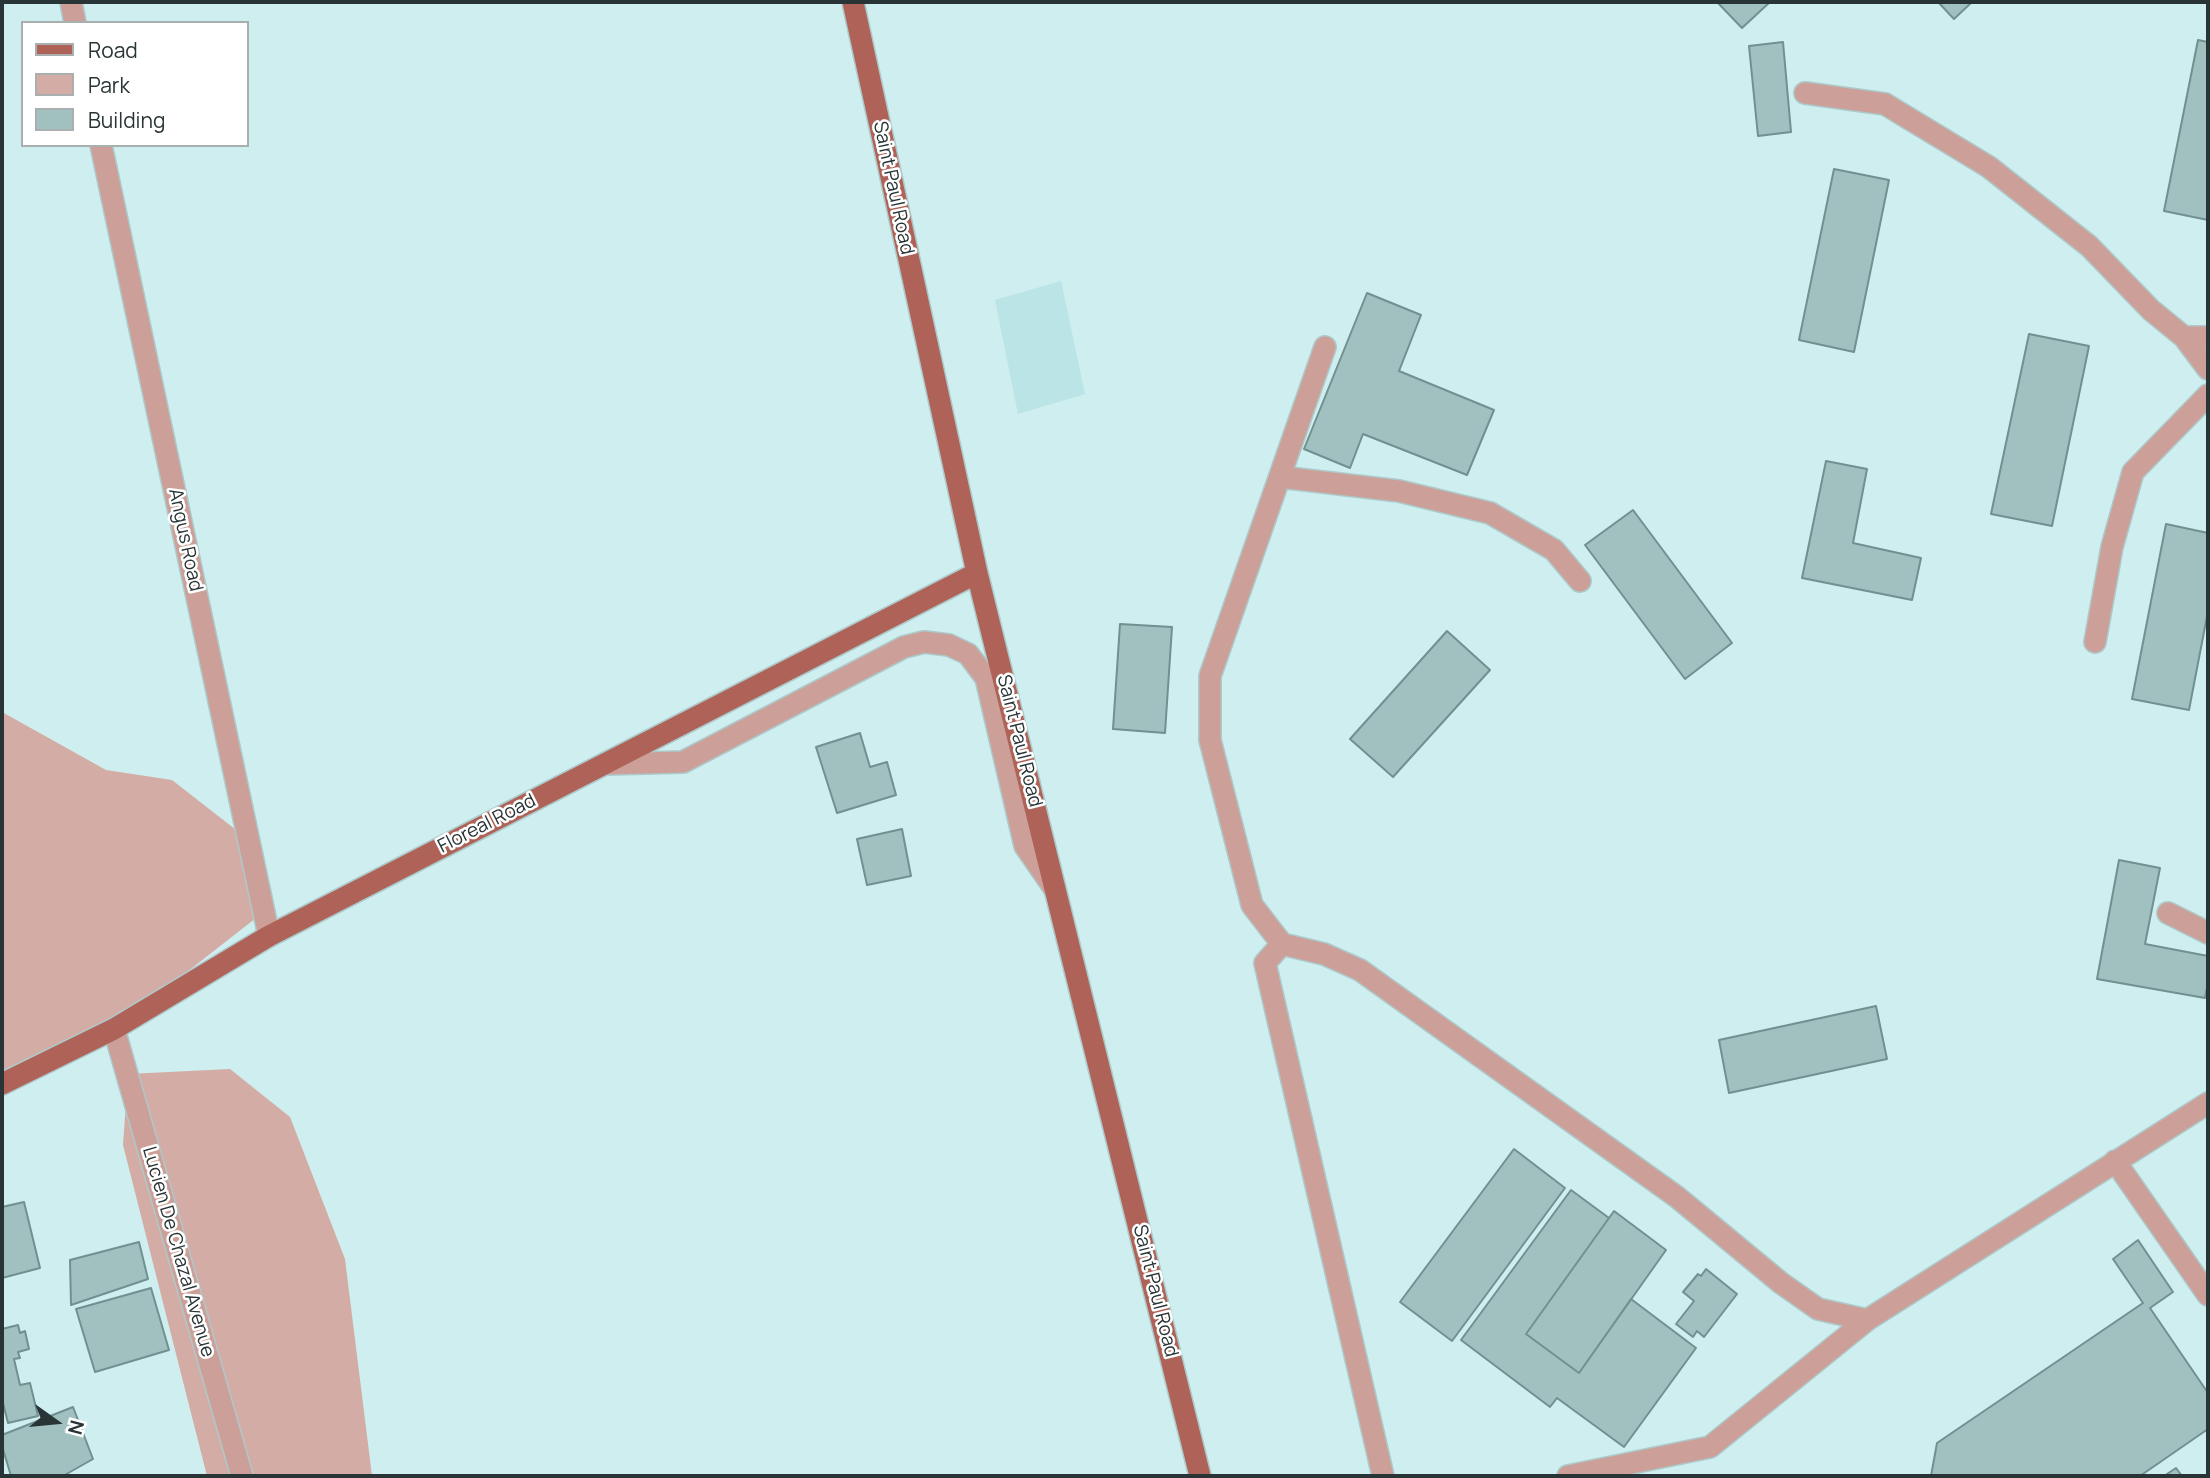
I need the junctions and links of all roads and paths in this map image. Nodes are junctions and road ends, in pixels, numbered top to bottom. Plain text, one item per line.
1 (71, 2) edge
2 (853, 2) edge
3 (75, 21) edge
4 (1805, 93) dead end
5 (101, 147) edge
6 (2184, 337) junction
7 (2208, 337) edge
8 (1325, 347) dead end
9 (2208, 369) edge
10 (2208, 395) edge
11 (1280, 477) junction
12 (977, 573) junction
13 (1580, 581) dead end
14 (2095, 642) dead end
15 (606, 764) junction
16 (1055, 890) junction
17 (2168, 912) dead end
18 (2208, 933) edge
19 (270, 936) junction
20 (1282, 944) junction
21 (114, 1029) junction
22 (2, 1084) edge
23 (2208, 1103) edge
24 (2115, 1161) junction
25 (2208, 1295) edge
26 (1867, 1320) junction
27 (242, 1476) edge
28 (1200, 1476) edge
29 (1383, 1476) edge
30 (1568, 1476) edge

1 - 3 street
2 - 12 main road, Saint Paul Road
4 - 6 street
5 - 19 street, Angus Road
6 - 7 street
6 - 9 street
8 - 11 street
10 - 14 street
11 - 13 street
11 - 20 street
12 - 15 main road, Floreal Road
12 - 16 main road, Saint Paul Road
15 - 16 street
15 - 19 main road, Floreal Road
16 - 28 main road, Saint Paul Road
17 - 18 street
19 - 21 main road, Floreal Road
20 - 26 street
20 - 29 street
21 - 22 main road, Floreal Road
21 - 27 street, Lucien De Chazal Avenue
23 - 24 street
24 - 25 street
24 - 26 street
26 - 30 street

